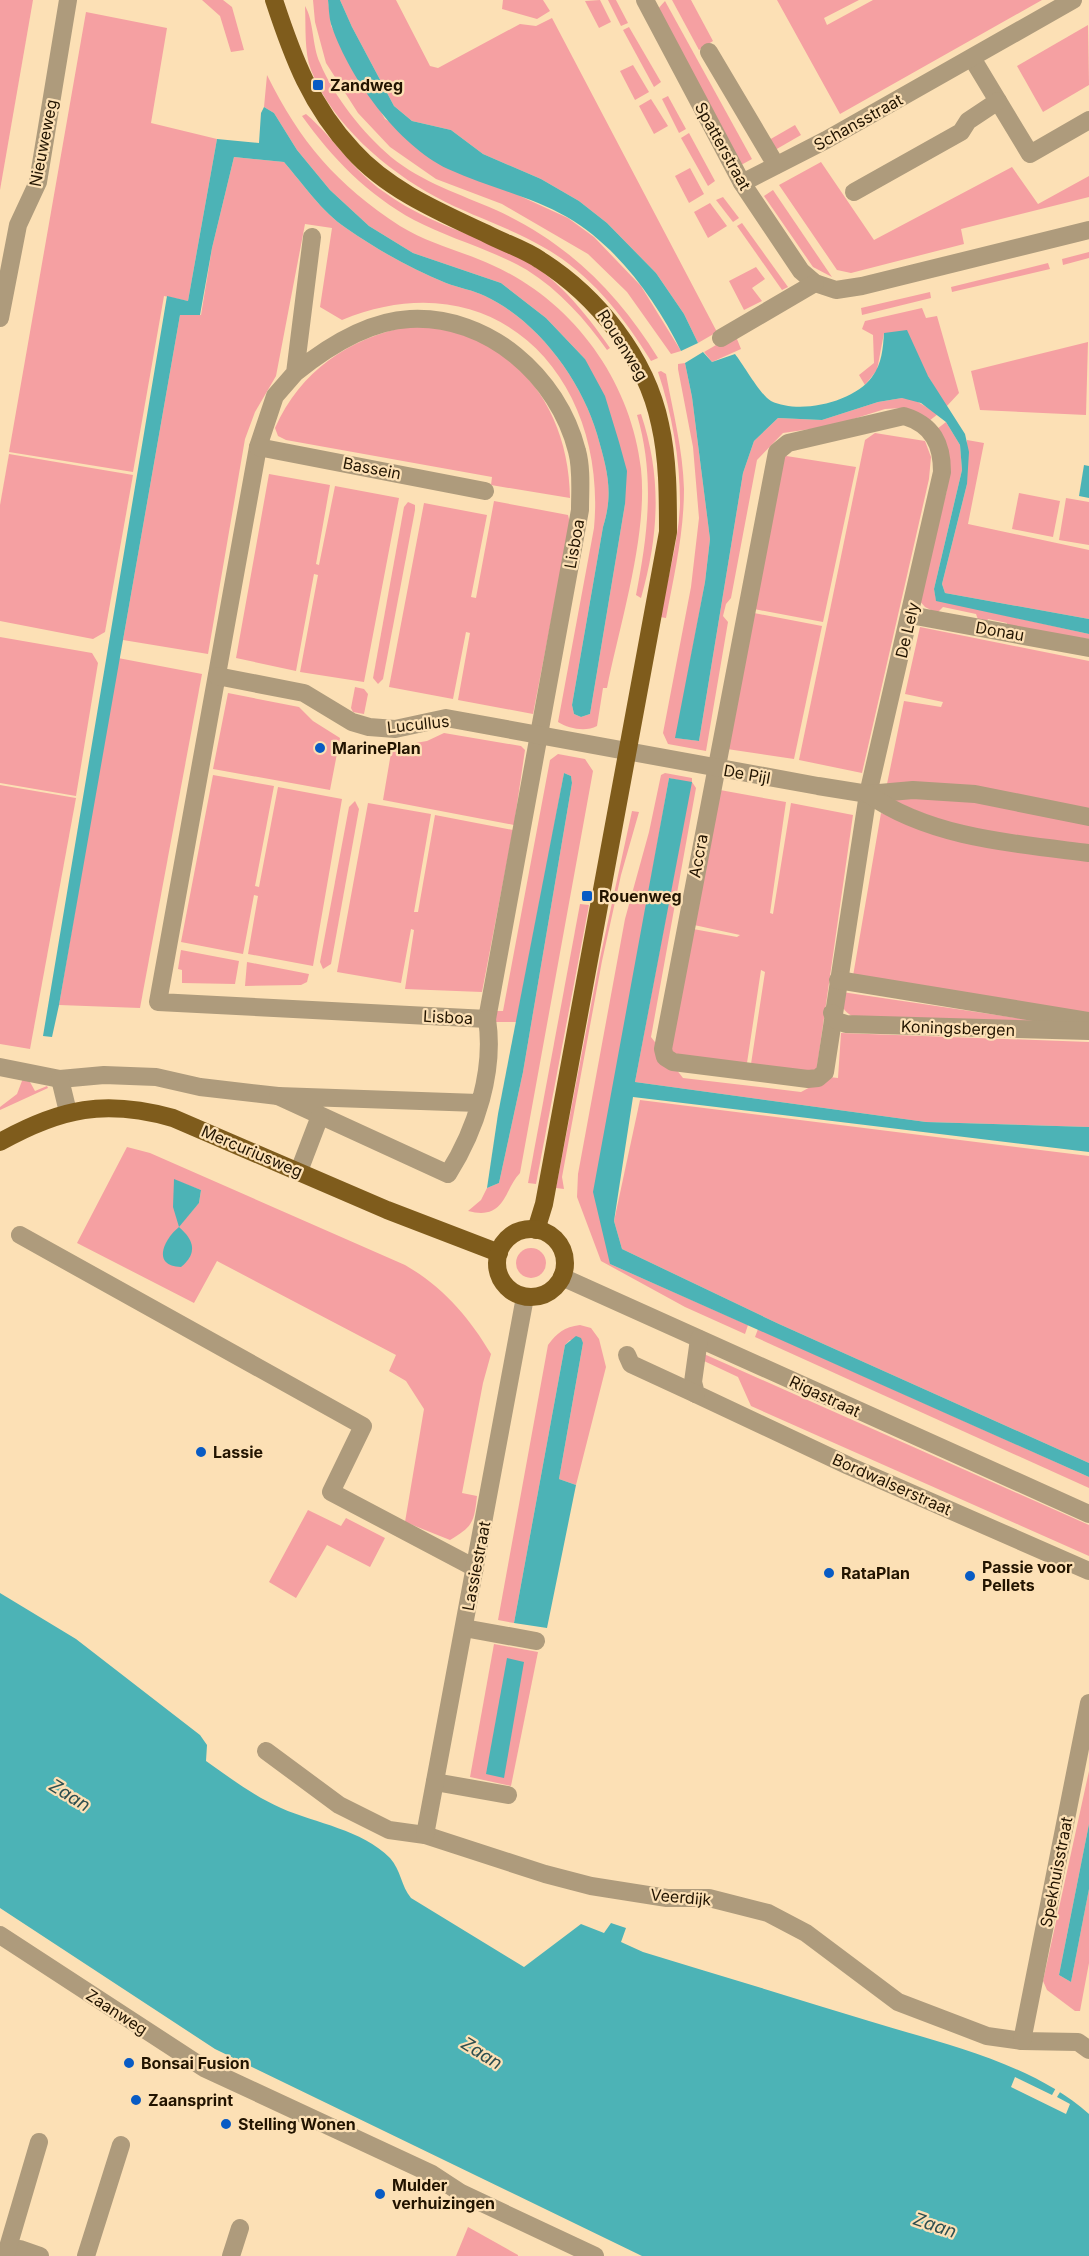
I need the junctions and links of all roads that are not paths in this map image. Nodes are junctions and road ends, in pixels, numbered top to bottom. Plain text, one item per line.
1 (68, 0) edge
2 (274, 0) edge
3 (645, 0) edge
4 (1073, 0) edge
5 (709, 52) dead end
6 (972, 58) junction
7 (998, 101) junction
8 (1089, 120) edge
9 (776, 165) junction
10 (742, 183) junction
11 (854, 192) dead end
12 (1089, 230) edge
13 (312, 237) dead end
14 (815, 283) junction
15 (0, 318) edge
16 (721, 338) dead end
17 (295, 373) junction
18 (258, 447) junction
19 (771, 471) joint
20 (484, 491) dead end
21 (910, 615) junction
22 (1089, 648) edge
23 (217, 676) junction
24 (540, 735) junction
25 (627, 751) junction
26 (714, 768) junction
27 (868, 794) junction
28 (1089, 817) edge
29 (1089, 853) edge
30 (838, 980) junction
31 (832, 1013) junction
32 (487, 1019) junction
33 (1089, 1021) edge
34 (1089, 1032) edge
35 (0, 1067) edge
36 (60, 1078) junction
37 (278, 1096) junction
38 (328, 1098) junction
39 (478, 1103) junction
40 (68, 1112) junction
41 (322, 1117) junction
42 (0, 1142) edge
43 (299, 1171) junction
44 (536, 1230) junction
45 (20, 1235) dead end
46 (499, 1253) junction
47 (562, 1277) junction
48 (525, 1297) junction
49 (699, 1338) junction
50 (627, 1355) dead end
51 (696, 1394) junction
52 (1089, 1514) edge
53 (475, 1569) junction
54 (1089, 1572) edge
55 (464, 1628) junction
56 (536, 1641) dead end
57 (1089, 1703) edge
58 (266, 1751) dead end
59 (435, 1782) junction
60 (508, 1795) dead end
61 (425, 1835) junction
62 (0, 1935) edge
63 (1022, 2042) junction
64 (1089, 2050) edge
65 (39, 2142) dead end
66 (121, 2145) dead end
67 (240, 2228) dead end
68 (40, 2256) edge
69 (86, 2256) edge
70 (231, 2256) edge
71 (595, 2256) edge

1 - 15 street, Nieuweweg
2 - 25 main road, Rouenweg
3 - 10 street, Spatterstraat
4 - 6 street, Schansstraat
5 - 9 street
6 - 7 street
6 - 9 street, Schansstraat
7 - 8 street
7 - 11 street
9 - 10 street, Schansstraat
10 - 14 street, Spatterstraat
12 - 14 street
13 - 17 street
14 - 16 street
17 - 18 street, Lisboa
17 - 24 street, Lisboa
18 - 20 street, Bassein
18 - 23 street, Lisboa
19 - 21 street, De Lely
19 - 26 street, Accra
21 - 22 street, Donau
21 - 27 street, De Lely
23 - 24 street, Lucullus
23 - 32 street, Lisboa
24 - 25 street, Lucullus
24 - 32 street, Lisboa
25 - 26 street, De Pijl
25 - 44 main road, Rouenweg
26 - 27 street, De Pijl
26 - 31 street, Accra
27 - 28 street, De Pijl
27 - 29 street, De Pijl
27 - 30 street, De Lely
30 - 31 street, De Lely
30 - 33 street, Koningsbergen
31 - 34 street, Koningsbergen
32 - 39 street
35 - 36 street
36 - 37 street
36 - 40 street
37 - 38 street
37 - 41 street
38 - 39 street
38 - 41 street
39 - 41 street
40 - 42 main road, Mercuriusweg
40 - 43 main road, Mercuriusweg
41 - 43 street
43 - 46 main road, Mercuriusweg
44 - 46 main road
44 - 47 main road
45 - 53 street
46 - 48 main road
47 - 48 main road
47 - 49 street, Rigastraat
48 - 53 street, Lassiestraat
49 - 51 street
49 - 52 street, Rigastraat
50 - 51 street, Bordwalserstraat
51 - 54 street, Bordwalserstraat
53 - 55 street, Lassiestraat
55 - 56 street
55 - 59 street, Lassiestraat
57 - 63 street, Spekhuisstraat
58 - 61 street, Veerdijk
59 - 60 street
59 - 61 street, Lassiestraat
61 - 63 street, Veerdijk
62 - 71 street, Zaanweg
63 - 64 street, Veerdijk
65 - 68 street
66 - 69 street
67 - 70 street

